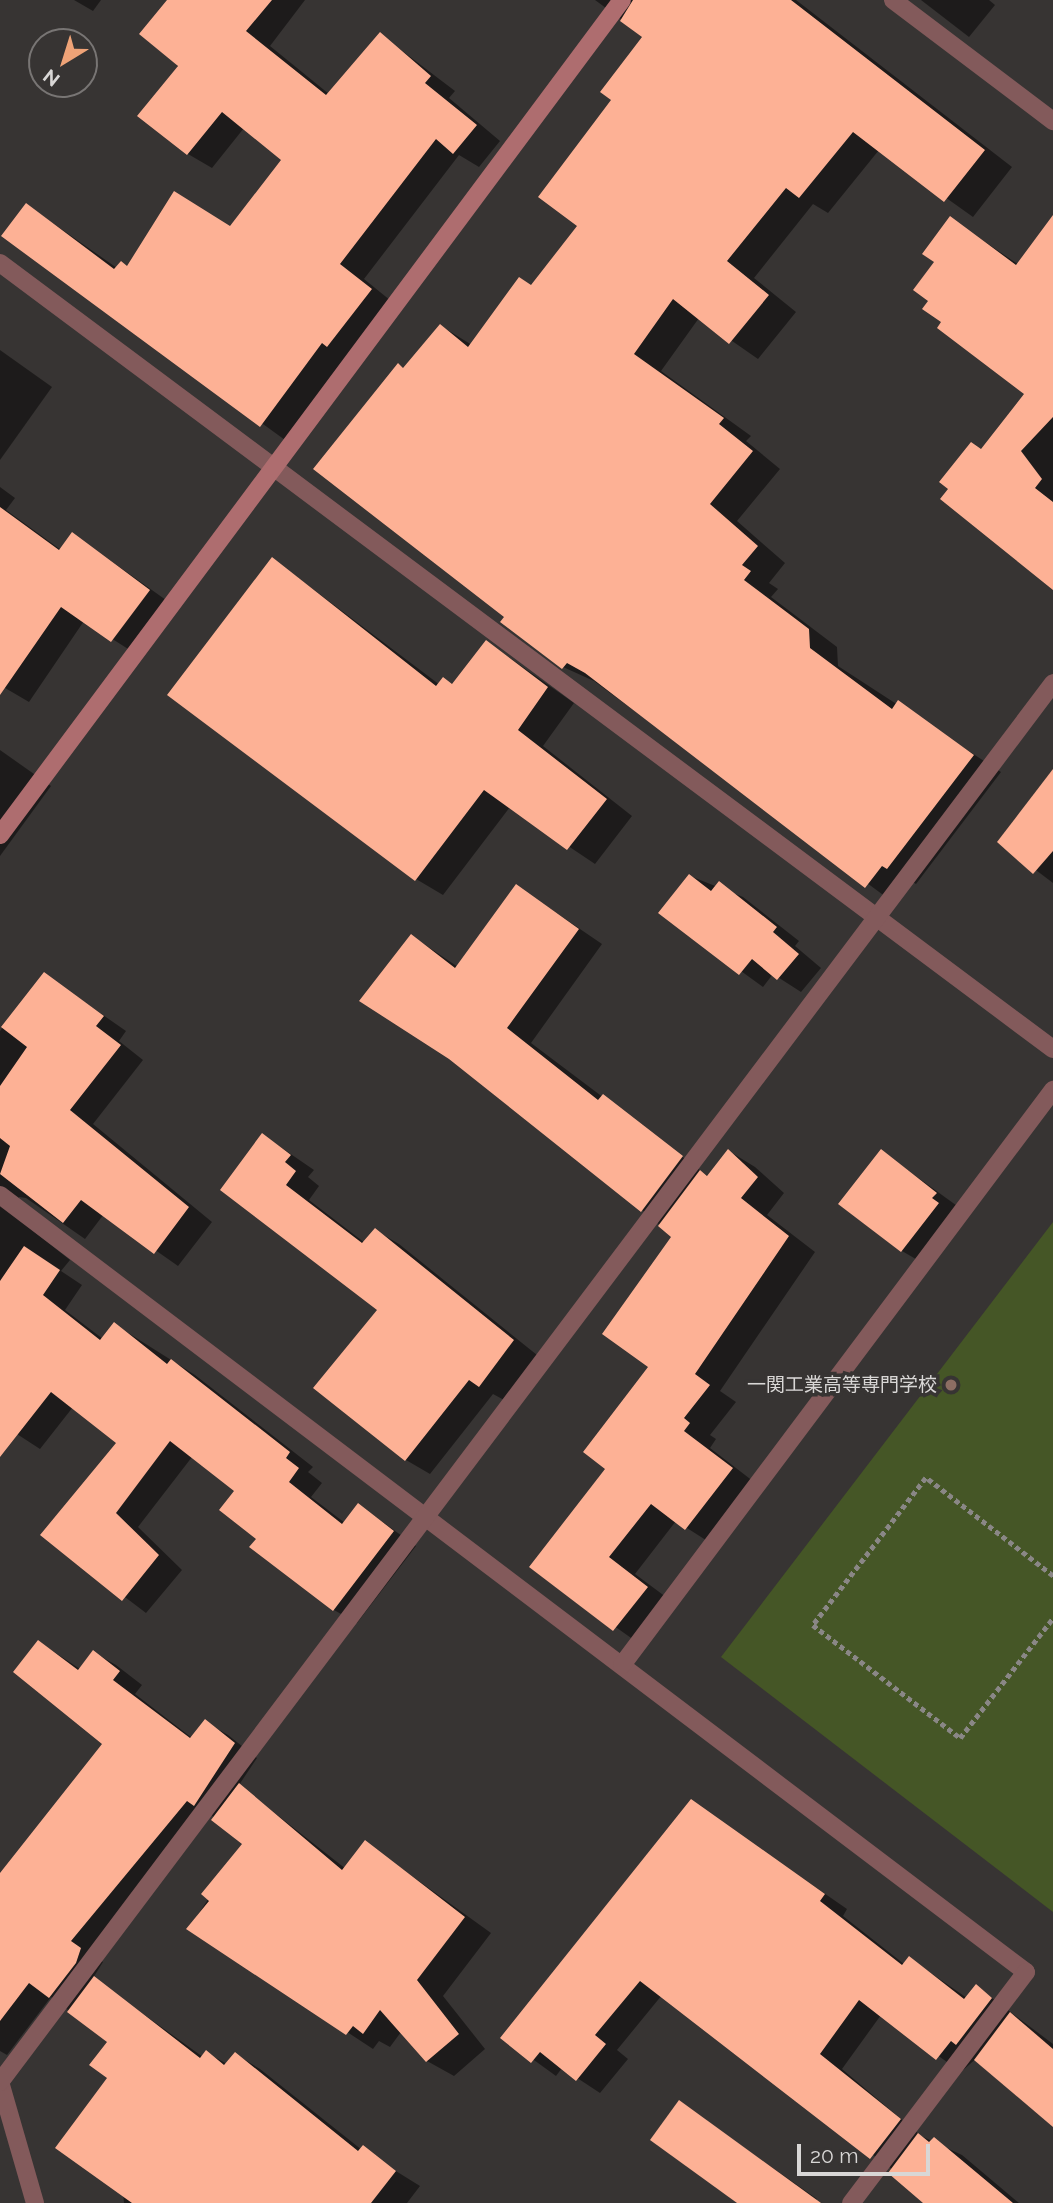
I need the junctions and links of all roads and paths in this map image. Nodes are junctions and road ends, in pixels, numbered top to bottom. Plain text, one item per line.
1 (622, 0) edge
2 (893, 0) edge
3 (1053, 121) edge
4 (0, 263) edge
5 (272, 467) junction
6 (1053, 683) edge
7 (0, 835) edge
8 (874, 920) junction
9 (1053, 1049) edge
10 (1053, 1090) edge
11 (0, 1195) edge
12 (425, 1515) junction
13 (1053, 1576) edge
14 (1053, 1618) edge
15 (622, 1665) junction
16 (35, 2203) edge
17 (851, 2203) edge

1 - 5 street
2 - 3 street
4 - 5 street
5 - 7 street
5 - 8 street
6 - 8 street
8 - 9 street
8 - 12 street
10 - 15 street
11 - 12 street
12 - 15 street
12 - 16 street
13 - 14 path
15 - 17 street

